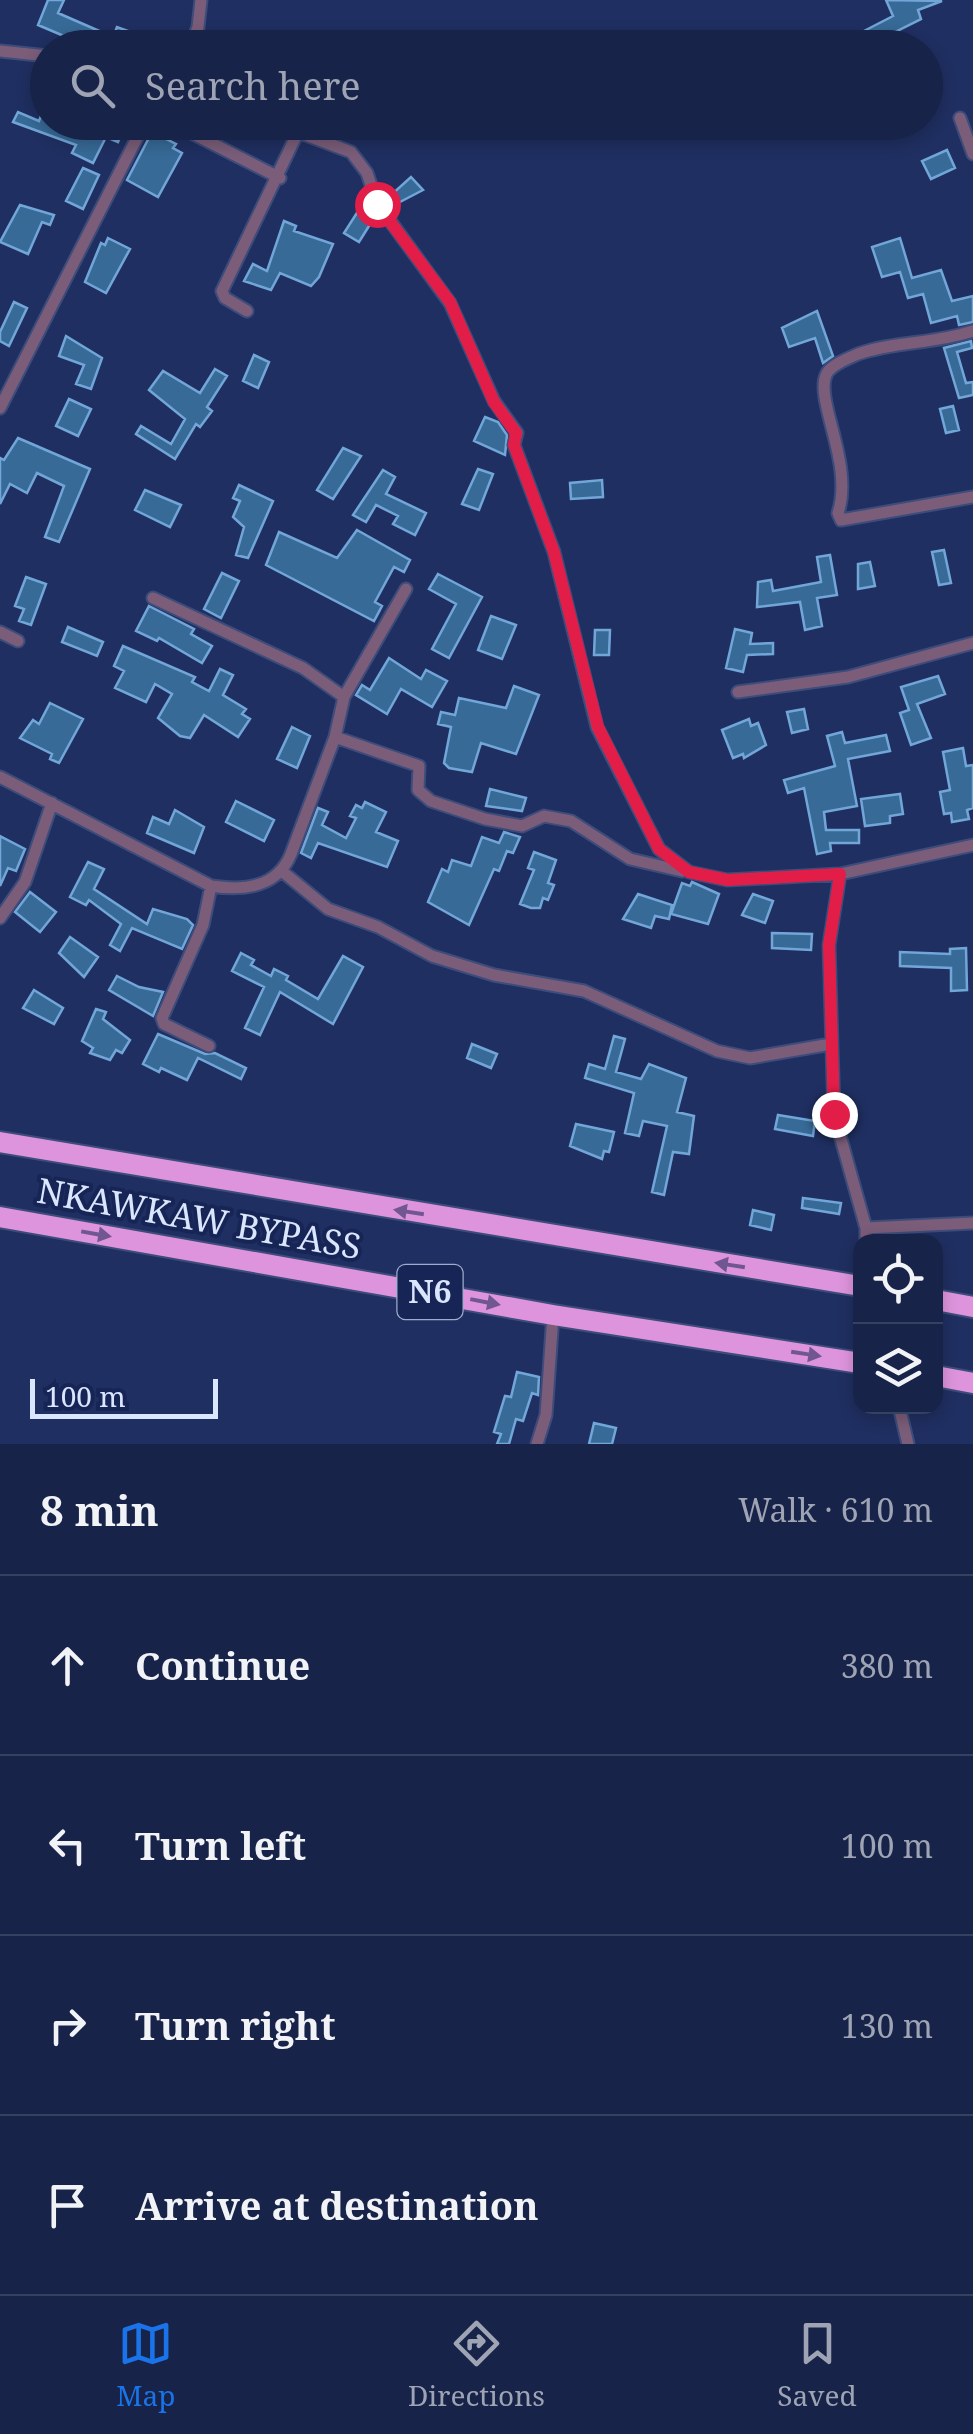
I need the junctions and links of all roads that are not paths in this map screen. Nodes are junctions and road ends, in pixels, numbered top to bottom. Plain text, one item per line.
1 (201, 0) edge
2 (197, 30) edge
3 (0, 51) edge
4 (30, 54) edge
5 (960, 118) dead end
6 (135, 140) edge
7 (205, 140) edge
8 (295, 140) edge
9 (319, 140) edge
10 (973, 154) edge
11 (280, 178) junction
12 (247, 310) dead end
13 (973, 332) edge
14 (0, 408) edge
15 (973, 497) edge
16 (406, 589) dead end
17 (154, 598) dead end
18 (0, 632) edge
19 (18, 641) dead end
20 (973, 643) edge
21 (738, 692) dead end
22 (344, 697) junction
23 (336, 737) junction
24 (0, 777) edge
25 (52, 803) junction
26 (973, 845) edge
27 (284, 872) junction
28 (689, 872) junction
29 (840, 874) junction
30 (211, 886) junction
31 (0, 918) edge
32 (831, 1044) junction
33 (209, 1046) dead end
34 (0, 1142) edge
35 (0, 1217) edge
36 (973, 1223) edge
37 (866, 1234) edge
38 (875, 1234) edge
39 (853, 1284) edge
40 (943, 1301) edge
41 (973, 1307) edge
42 (553, 1315) junction
43 (853, 1361) edge
44 (943, 1377) edge
45 (973, 1383) edge
46 (902, 1414) edge
47 (538, 1444) edge
48 (908, 1444) edge

1 - 2 street
3 - 4 street
5 - 10 street
6 - 14 street
7 - 11 street
8 - 11 street
9 - 28 street
11 - 12 street
13 - 15 street
16 - 22 street
17 - 22 street
18 - 19 street
20 - 21 street
22 - 23 street
23 - 27 street
23 - 28 street
24 - 25 street
25 - 30 street
25 - 31 street
26 - 29 street
27 - 30 street
27 - 32 street
28 - 29 street
29 - 32 street
30 - 33 street
32 - 37 street
39 -> 34 highway, NKAWKAW BYPASS / N6
35 -> 42 highway, NKAWKAW BYPASS / N6
36 - 38 street
40 - 41 highway
42 -> 43 highway, NKAWKAW BYPASS / N6
42 - 47 street
44 - 45 highway
46 - 48 street

